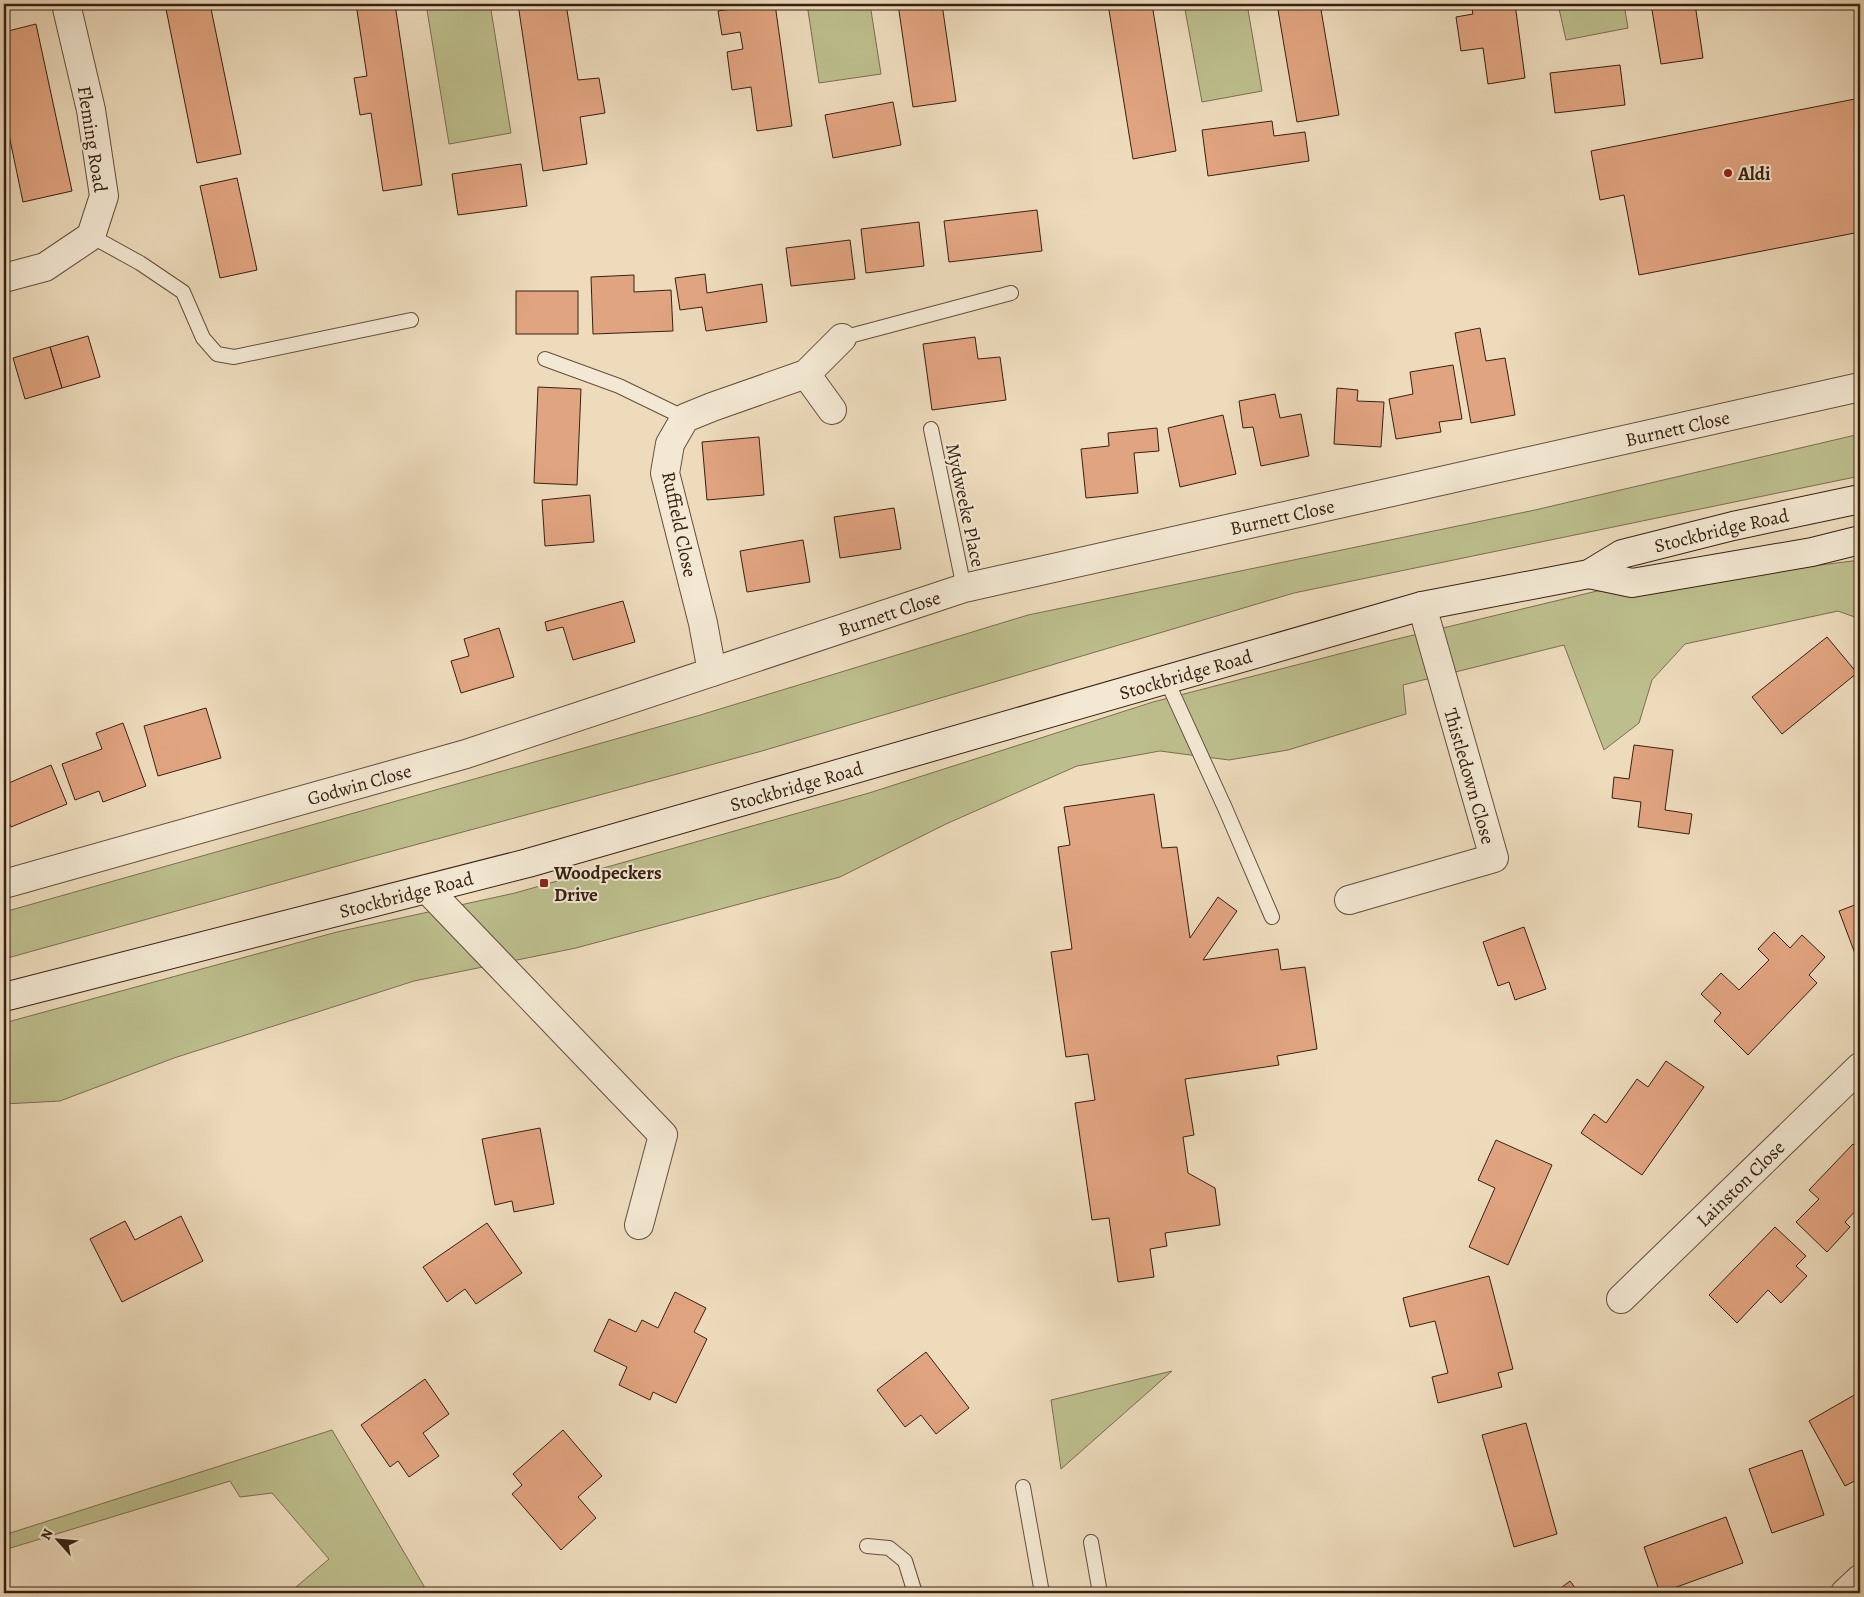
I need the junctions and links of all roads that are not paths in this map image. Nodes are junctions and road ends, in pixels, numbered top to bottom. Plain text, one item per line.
1 (66, 4) edge
2 (91, 236) junction
3 (4, 278) edge
4 (1011, 293) dead end
5 (411, 320) dead end
6 (842, 338) joint
7 (545, 359) dead end
8 (806, 374) junction
9 (1860, 387) edge
10 (832, 410) dead end
11 (685, 418) junction
12 (931, 429) dead end
13 (1860, 500) edge
14 (1860, 540) edge
15 (1589, 574) junction
16 (964, 588) junction
17 (1422, 606) junction
18 (712, 672) junction
19 (1166, 679) junction
20 (4, 884) edge
21 (427, 889) junction
22 (1349, 900) dead end
23 (1272, 917) dead end
24 (4, 997) edge
25 (1860, 1066) edge
26 (640, 1225) dead end
27 (1621, 1299) dead end
28 (1023, 1487) dead end
29 (1091, 1542) dead end
30 (867, 1546) dead end
31 (1860, 1579) edge
32 (915, 1593) edge
33 (1042, 1593) edge
34 (1100, 1593) edge
35 (1845, 1593) edge

1 - 2 street, Fleming Road
2 - 3 street
2 - 5 lane
4 - 6 lane
6 - 8 street
7 - 11 lane
8 - 10 street
8 - 11 street
9 - 16 street, Burnett Close
11 - 18 street, Ruffield Close
12 - 16 lane, Mydweeke Place
13 - 15 street, Stockbridge Road
14 - 15 street, Stockbridge Road
15 - 17 street, Stockbridge Road
16 - 18 street, Burnett Close
17 - 19 street, Stockbridge Road
17 - 22 street, Thistledown Close
18 - 20 street, Godwin Close
19 - 21 street, Stockbridge Road
19 - 23 lane
21 - 24 street, Stockbridge Road
21 - 26 street
25 - 27 street, Lainston Close
28 - 33 lane
29 - 34 lane
30 - 32 lane
31 - 35 street

